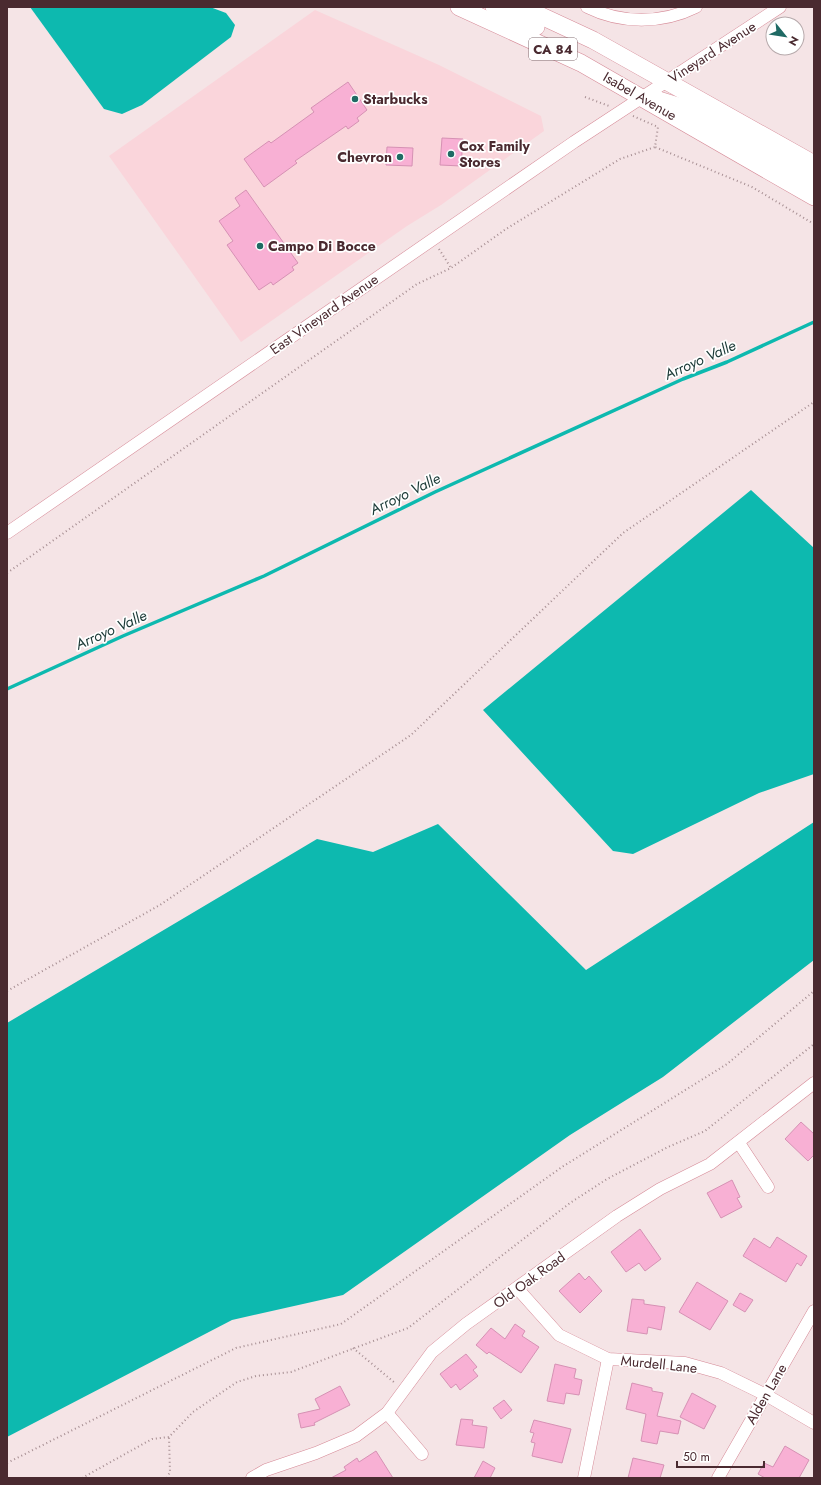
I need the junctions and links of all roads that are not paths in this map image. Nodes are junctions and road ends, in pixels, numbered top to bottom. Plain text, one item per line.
1 (459, 7) edge
2 (494, 7) edge
3 (522, 7) edge
4 (587, 7) edge
5 (696, 7) edge
6 (780, 7) edge
7 (667, 82) junction
8 (643, 97) junction
9 (814, 164) edge
10 (814, 180) edge
11 (814, 197) edge
12 (7, 533) edge
13 (814, 1083) edge
14 (739, 1144) junction
15 (768, 1187) dead end
16 (517, 1288) junction
17 (814, 1311) edge
18 (608, 1358) junction
19 (766, 1395) junction
20 (387, 1413) junction
21 (814, 1423) edge
22 (422, 1454) dead end
23 (252, 1478) edge
24 (584, 1478) edge
25 (718, 1478) edge

1 - 8 highway, Isabel Avenue / CA 84
2 - 7 highway
3 - 7 highway, Isabel Avenue / CA 84
4 - 5 street
6 - 7 street, Vineyard Avenue
7 - 8 street, Vineyard Avenue
7 - 9 highway, Isabel Avenue / CA 84
8 - 10 highway
8 - 11 highway, Isabel Avenue / CA 84
8 - 12 street, East Vineyard Avenue
13 - 14 street, Old Oak Road
14 - 15 street
14 - 16 street, Old Oak Road
16 - 18 street, Murdell Lane
16 - 20 street, Old Oak Road
17 - 19 street, Alden Lane
18 - 19 street, Murdell Lane
18 - 24 street
19 - 21 street, Murdell Lane
19 - 25 street, Alden Lane
20 - 22 street
20 - 23 street, Old Oak Road

